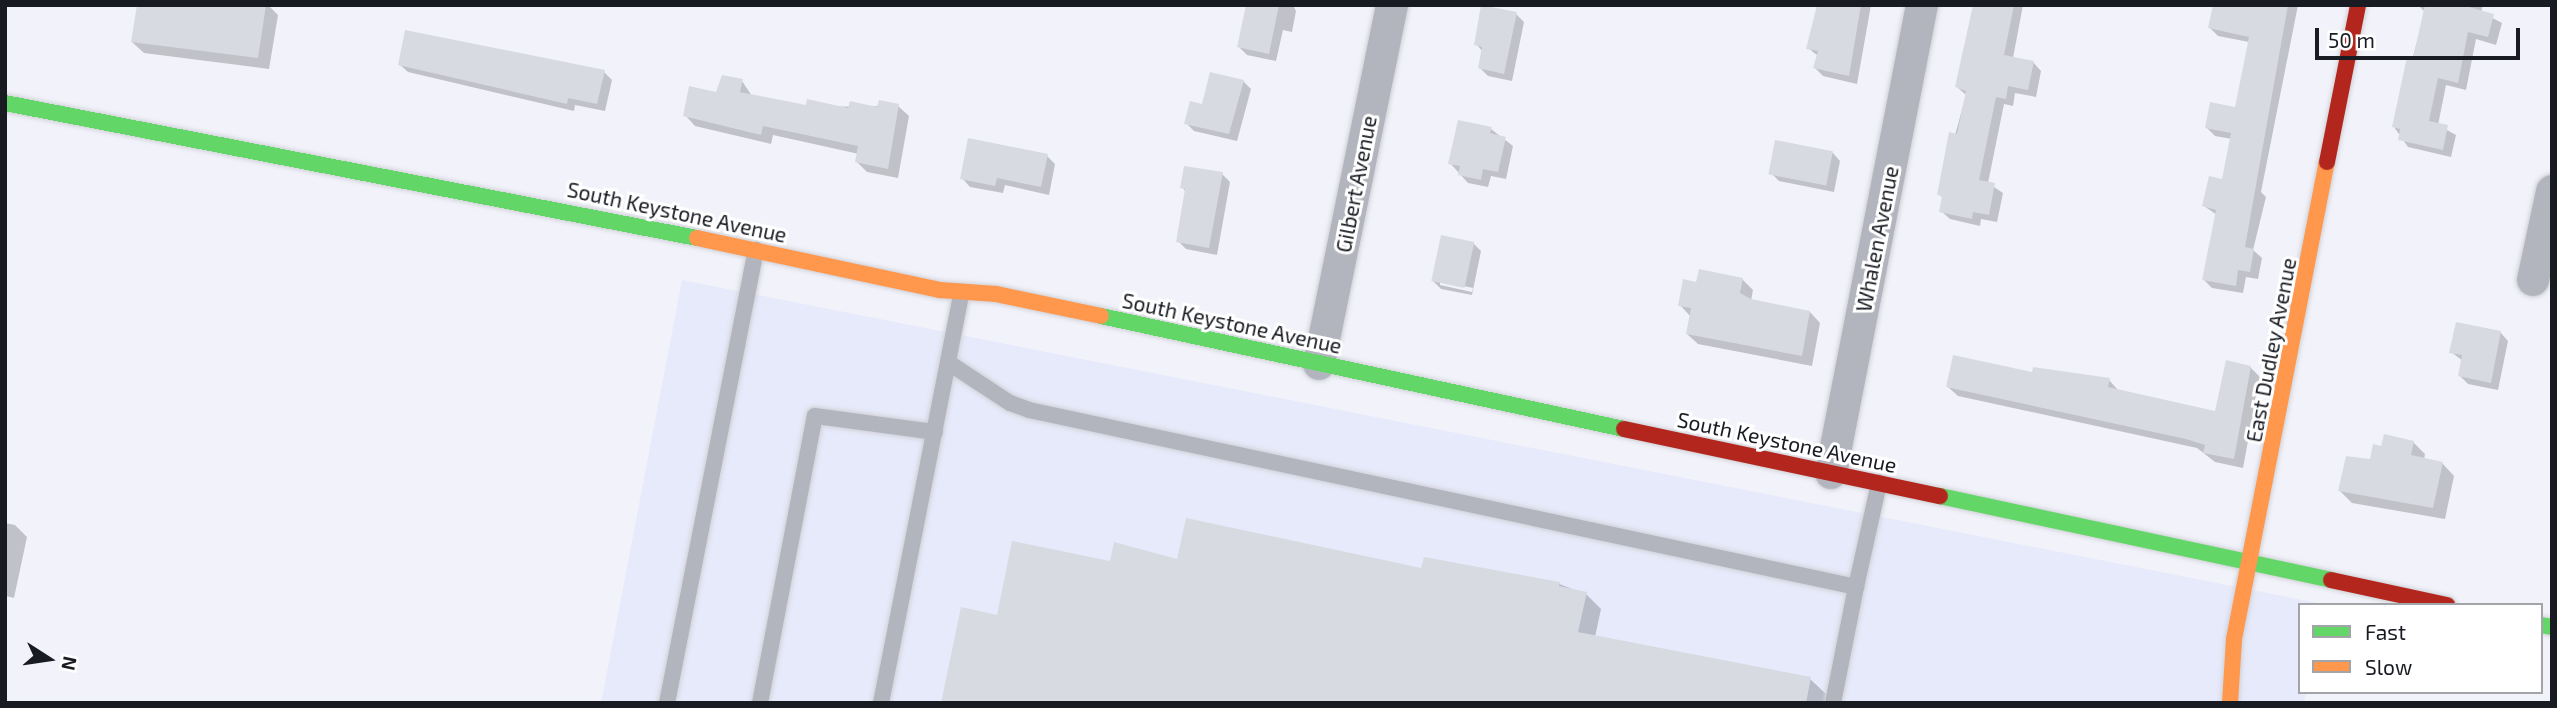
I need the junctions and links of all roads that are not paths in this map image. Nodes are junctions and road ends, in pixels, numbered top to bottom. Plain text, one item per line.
1 (1392, 5) edge
2 (1922, 5) edge
3 (2358, 5) edge
4 (5, 103) edge
5 (2552, 191) edge
6 (756, 250) junction
7 (2533, 280) dead end
8 (962, 292) junction
9 (949, 363) junction
10 (1320, 364) junction
11 (935, 432) junction
12 (1831, 473) junction
13 (1879, 483) junction
14 (2251, 563) junction
15 (1856, 587) junction
16 (2438, 603) edge
17 (667, 703) edge
18 (760, 703) edge
19 (881, 703) edge
20 (1833, 703) edge
21 (2230, 703) edge

1 - 10 street, Gilbert Avenue
2 - 12 street, Whalen Avenue
3 - 14 main road, East Dudley Avenue
4 - 6 main road, South Keystone Avenue
5 - 7 street
6 - 8 main road, South Keystone Avenue
6 - 17 lane
8 - 9 lane
8 - 10 main road, South Keystone Avenue
9 - 11 lane
9 - 15 lane
10 - 12 main road, South Keystone Avenue
11 - 18 lane
11 - 19 lane
12 - 13 main road, South Keystone Avenue
13 - 14 main road, South Keystone Avenue
13 - 15 lane
14 - 16 main road, South Keystone Avenue
14 - 21 main road, East Dudley Avenue
15 - 20 lane

